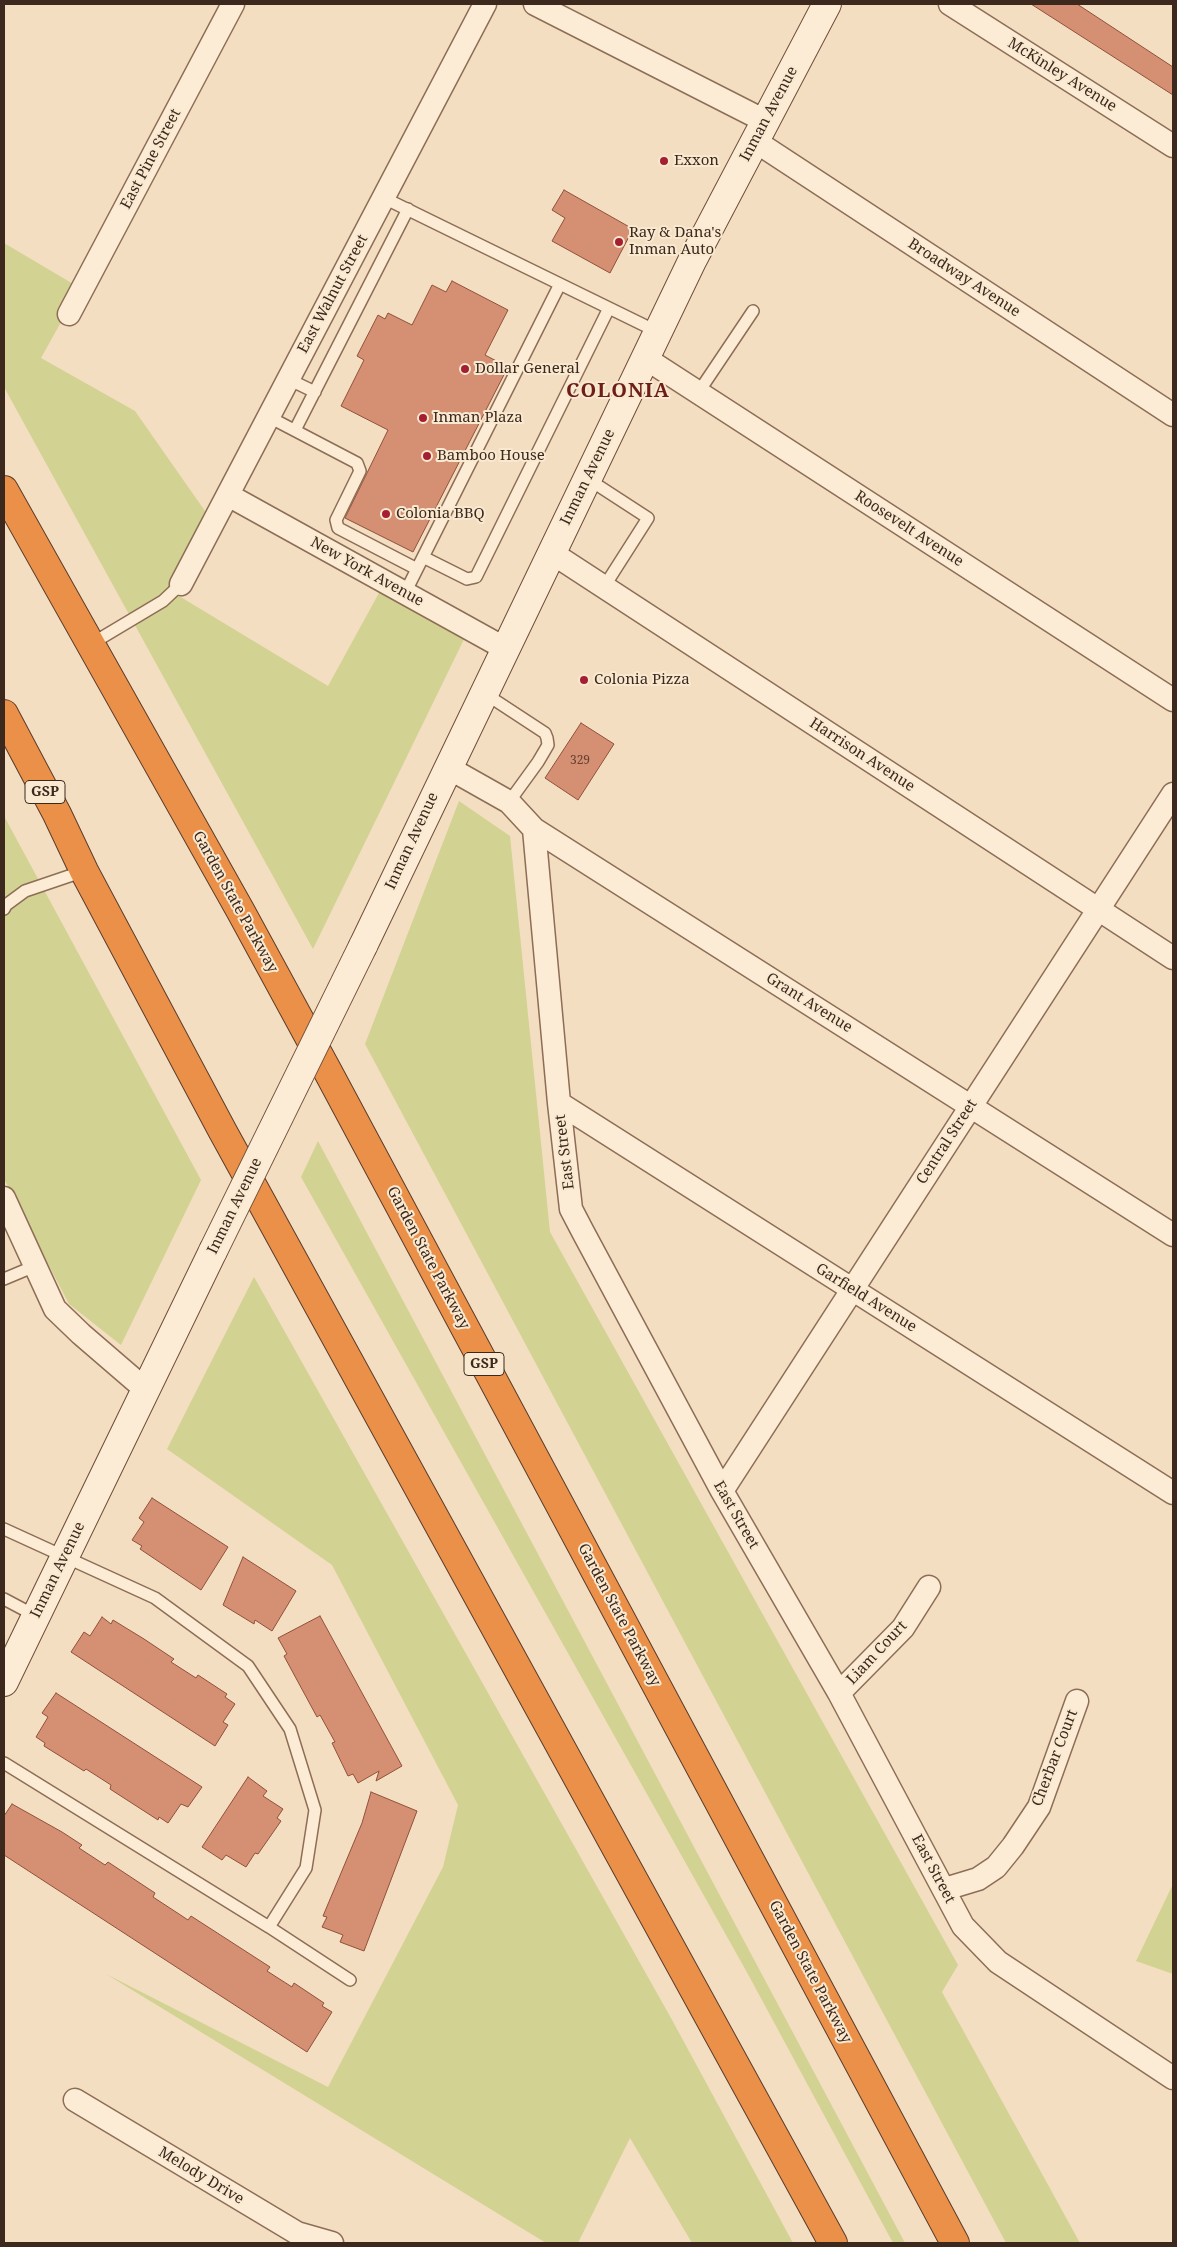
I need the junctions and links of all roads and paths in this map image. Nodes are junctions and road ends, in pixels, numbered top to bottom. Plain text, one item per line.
1 (234, 4) edge
2 (485, 4) edge
3 (535, 4) edge
4 (827, 4) edge
5 (950, 4) edge
6 (760, 131) junction
7 (1173, 146) edge
8 (384, 198) junction
9 (408, 209) junction
10 (560, 284) junction
11 (609, 308) junction
12 (754, 311) dead end
13 (69, 314) dead end
14 (658, 332) junction
15 (645, 358) junction
16 (288, 379) junction
17 (315, 392) junction
18 (698, 392) junction
19 (1173, 415) edge
20 (269, 417) junction
21 (295, 430) junction
22 (587, 479) junction
23 (4, 490) edge
24 (228, 495) junction
25 (552, 553) junction
26 (423, 557) junction
27 (417, 569) junction
28 (181, 584) joint
29 (604, 587) junction
30 (406, 593) junction
31 (89, 644) junction
32 (506, 648) junction
33 (484, 693) junction
34 (1173, 700) edge
35 (4, 714) edge
36 (447, 767) junction
37 (1173, 794) edge
38 (509, 802) junction
39 (534, 829) junction
40 (84, 872) junction
41 (4, 909) edge
42 (1098, 909) junction
43 (1173, 958) edge
44 (559, 1103) junction
45 (971, 1106) junction
46 (5, 1203) edge
47 (1173, 1236) edge
48 (35, 1266) junction
49 (4, 1279) edge
50 (852, 1290) junction
51 (146, 1390) junction
52 (722, 1491) junction
53 (1173, 1493) edge
54 (4, 1529) edge
55 (64, 1557) junction
56 (930, 1586) dead end
57 (4, 1599) edge
58 (36, 1616) junction
59 (4, 1682) edge
60 (839, 1693) junction
61 (1077, 1701) dead end
62 (4, 1764) edge
63 (945, 1889) junction
64 (269, 1927) junction
65 (350, 1980) dead end
66 (1173, 2078) edge
67 (75, 2100) dead end
68 (332, 2243) edge
69 (833, 2243) edge
70 (955, 2243) edge

1 - 13 street, East Pine Street
2 - 8 street, East Walnut Street
3 - 6 street, Broadway Avenue
4 - 6 main road, Inman Avenue
5 - 7 street, McKinley Avenue
6 - 14 main road, Inman Avenue
6 - 19 street, Broadway Avenue
8 - 9 lane
8 - 16 street, East Walnut Street
9 - 10 lane
9 - 17 lane
10 - 11 lane
10 - 26 lane
11 - 14 lane
11 - 26 lane
12 - 18 lane
14 - 15 main road, Inman Avenue
15 - 18 street, Roosevelt Avenue
15 - 22 main road, Inman Avenue
16 - 17 lane
16 - 20 street, East Walnut Street
17 - 21 lane
18 - 34 street, Roosevelt Avenue
20 - 21 lane
20 - 24 street, East Walnut Street
21 - 27 lane
22 - 25 main road, Inman Avenue
22 - 29 lane
23 - 31 highway, Garden State Parkway / GSP
24 - 28 street, East Walnut Street
24 - 30 street, New York Avenue
25 - 29 street, Harrison Avenue
25 - 32 main road, Inman Avenue
26 - 27 lane
27 - 30 lane
28 - 31 lane
29 - 42 street, Harrison Avenue
30 - 32 street, New York Avenue
31 - 70 highway, Garden State Parkway / GSP
32 - 33 main road, Inman Avenue
33 - 36 main road, Inman Avenue
33 - 38 lane
35 - 40 highway, GSP
36 - 38 street, Grant Avenue
36 - 51 main road, Inman Avenue, bridge
37 - 42 street, Central Street
38 - 39 street, Grant Avenue
39 - 44 street, East Street
39 - 45 street, Grant Avenue
40 - 41 lane
40 - 69 highway, GSP
42 - 43 street, Harrison Avenue
42 - 45 street, Central Street
44 - 50 street, Garfield Avenue
44 - 52 street, East Street
45 - 47 street, Grant Avenue
45 - 50 street, Central Street
46 - 48 street
48 - 49 lane
48 - 51 street
50 - 52 street, Central Street
50 - 53 street, Garfield Avenue
51 - 55 main road, Inman Avenue
52 - 60 street, East Street
54 - 55 lane
55 - 58 main road, Inman Avenue
55 - 64 lane
56 - 60 street, Liam Court
57 - 58 lane
58 - 59 main road, Inman Avenue
60 - 63 street, East Street
61 - 63 street, Cherbar Court
62 - 64 lane
63 - 66 street, East Street
64 - 65 lane
67 - 68 street, Melody Drive

